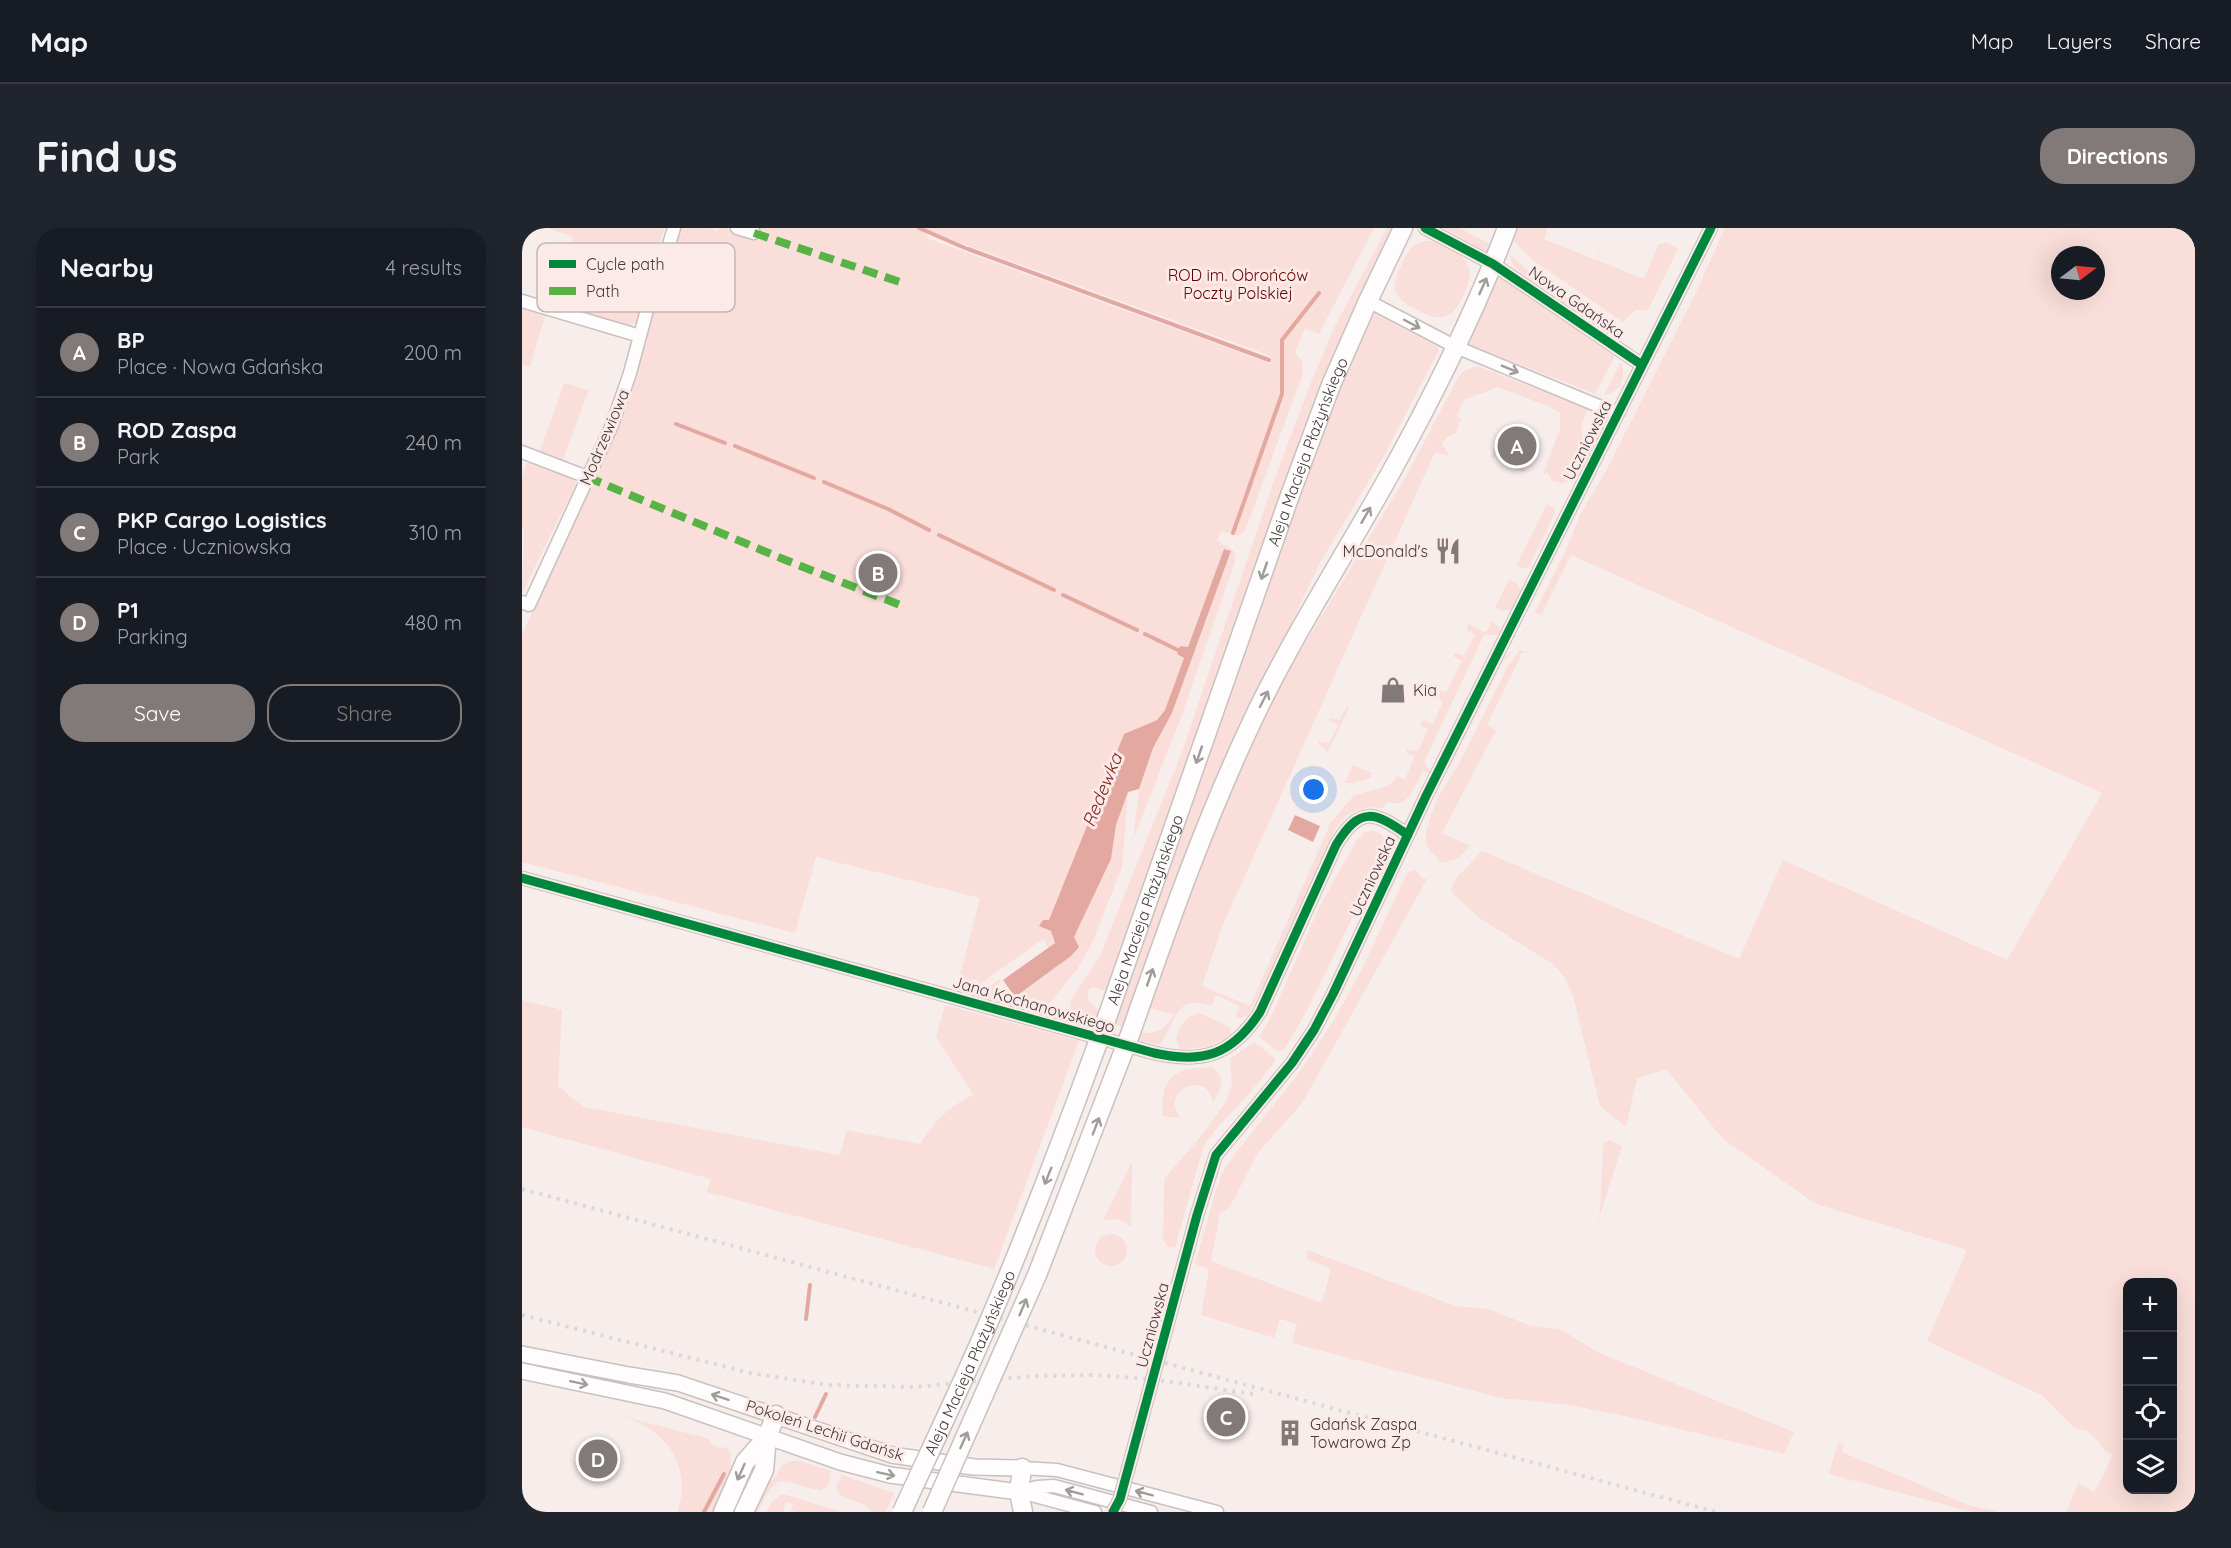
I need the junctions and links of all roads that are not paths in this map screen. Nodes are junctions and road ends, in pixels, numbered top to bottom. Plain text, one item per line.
1 (674, 228) edge
2 (736, 228) edge
3 (1403, 228) edge
4 (1425, 228) edge
5 (1507, 228) edge
6 (1711, 228) edge
7 (754, 233) dead end
8 (669, 243) edge
9 (1493, 264) junction
10 (522, 301) edge
11 (1368, 301) junction
12 (537, 305) edge
13 (559, 312) edge
14 (646, 312) edge
15 (640, 336) junction
16 (1456, 347) junction
17 (1642, 365) junction
18 (1618, 414) junction
19 (522, 452) edge
20 (587, 477) junction
21 (525, 604) edge
22 (1408, 835) junction
23 (522, 878) edge
24 (522, 1354) edge
25 (522, 1371) edge
26 (776, 1415) junction
27 (767, 1437) junction
28 (1022, 1468) junction
29 (1019, 1492) junction
30 (1200, 1510) edge
31 (723, 1512) edge
32 (744, 1512) edge
33 (902, 1512) edge
34 (932, 1512) edge
35 (1006, 1512) edge
36 (1023, 1512) edge
37 (1095, 1512) edge
38 (1113, 1512) edge
39 (1151, 1512) edge
40 (1180, 1512) edge
41 (1217, 1512) edge

1 - 8 street, Modrzewiowa
2 - 7 street
3 - 11 main road, Aleja Macieja Płażyńskiego
4 - 9 street
5 - 9 main road, Aleja Macieja Płażyńskiego
6 - 17 street, Uczniowska
16 -> 9 main road, Aleja Macieja Płażyńskiego
9 - 17 street, Nowa Gdańska
10 - 12 street
11 -> 16 street
11 -> 33 main road, Aleja Macieja Płażyńskiego, bridge
13 - 15 street
14 - 15 street, Modrzewiowa
15 - 20 street, Modrzewiowa
16 -> 18 street
34 -> 16 main road, Aleja Macieja Płażyńskiego, bridge
17 - 18 street, Uczniowska
18 - 22 street, Uczniowska
19 - 20 street
20 - 21 street, Modrzewiowa
22 - 23 street, Jana Kochanowskiego
22 - 38 street, Uczniowska, bridge
26 -> 24 street, Pokoleń Lechii Gdańsk
25 -> 27 street, Pokoleń Lechii Gdańsk
26 - 27 main road
26 - 28 street, Pokoleń Lechii Gdańsk
27 -> 29 street, Pokoleń Lechii Gdańsk
27 -> 31 main road
27 - 32 main road
28 - 29 main road
30 -> 28 street, Pokoleń Lechii Gdańsk
29 - 35 main road
29 - 36 main road
29 - 37 street, Pokoleń Lechii Gdańsk
39 -> 29 street, Pokoleń Lechii Gdańsk
30 - 40 street, Pokoleń Lechii Gdańsk
30 - 41 street, Pokoleń Lechii Gdańsk

